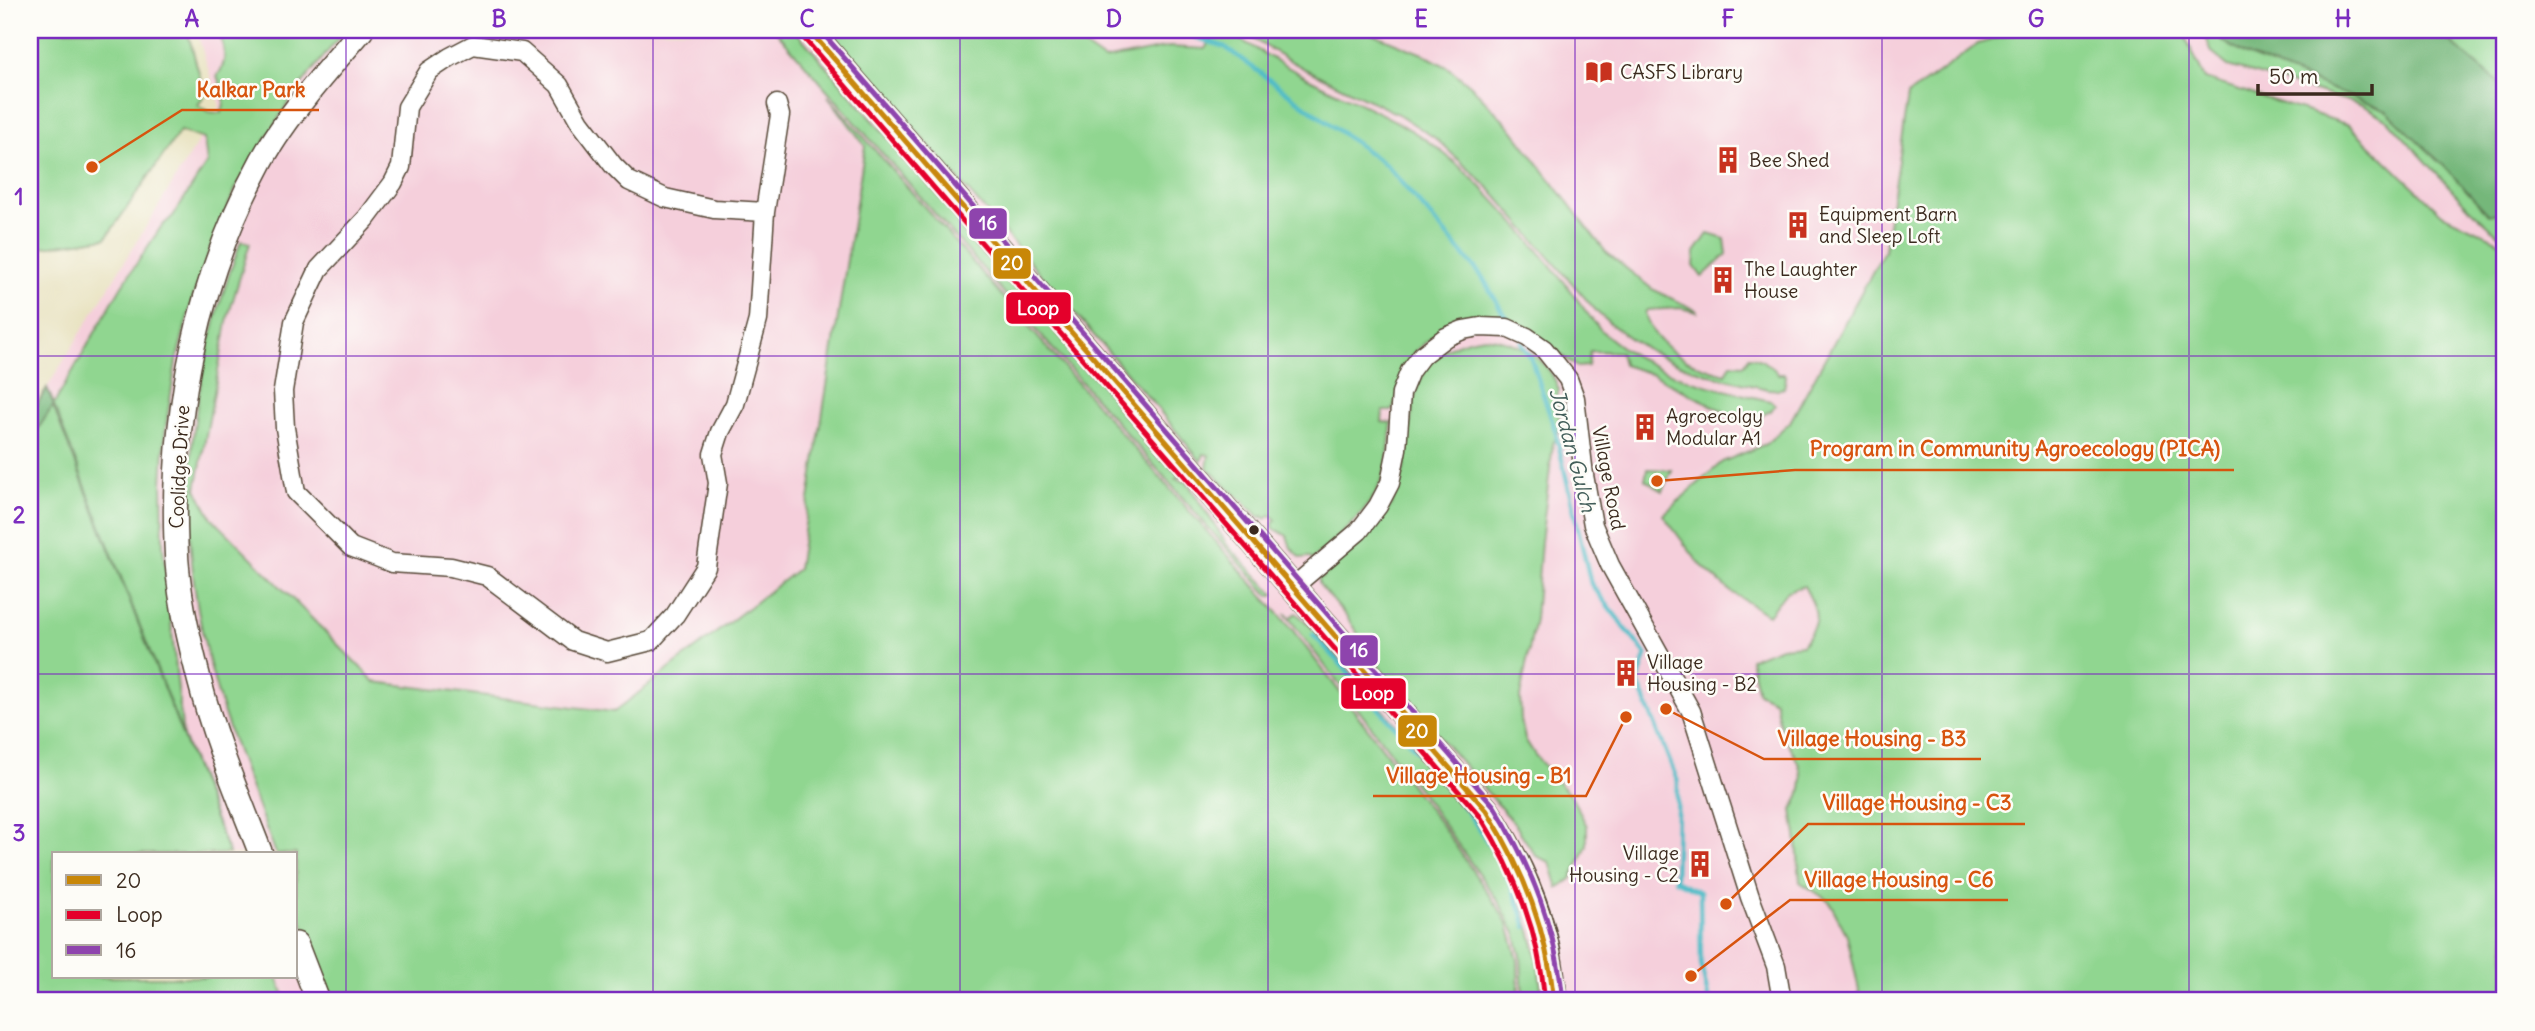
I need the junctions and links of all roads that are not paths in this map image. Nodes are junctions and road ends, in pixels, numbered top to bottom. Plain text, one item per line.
1 (362, 30) edge
2 (809, 30) edge
3 (777, 104) dead end
4 (765, 212) junction
5 (1293, 587) junction
6 (260, 852) edge
7 (298, 949) edge
8 (318, 1001) edge
9 (1554, 1001) edge
10 (1782, 1001) edge

1 - 6 street, Coolidge Drive
2 - 5 main road
3 - 4 street
4 - 4 street
5 - 9 main road
5 - 10 street, Village Road
7 - 8 street

